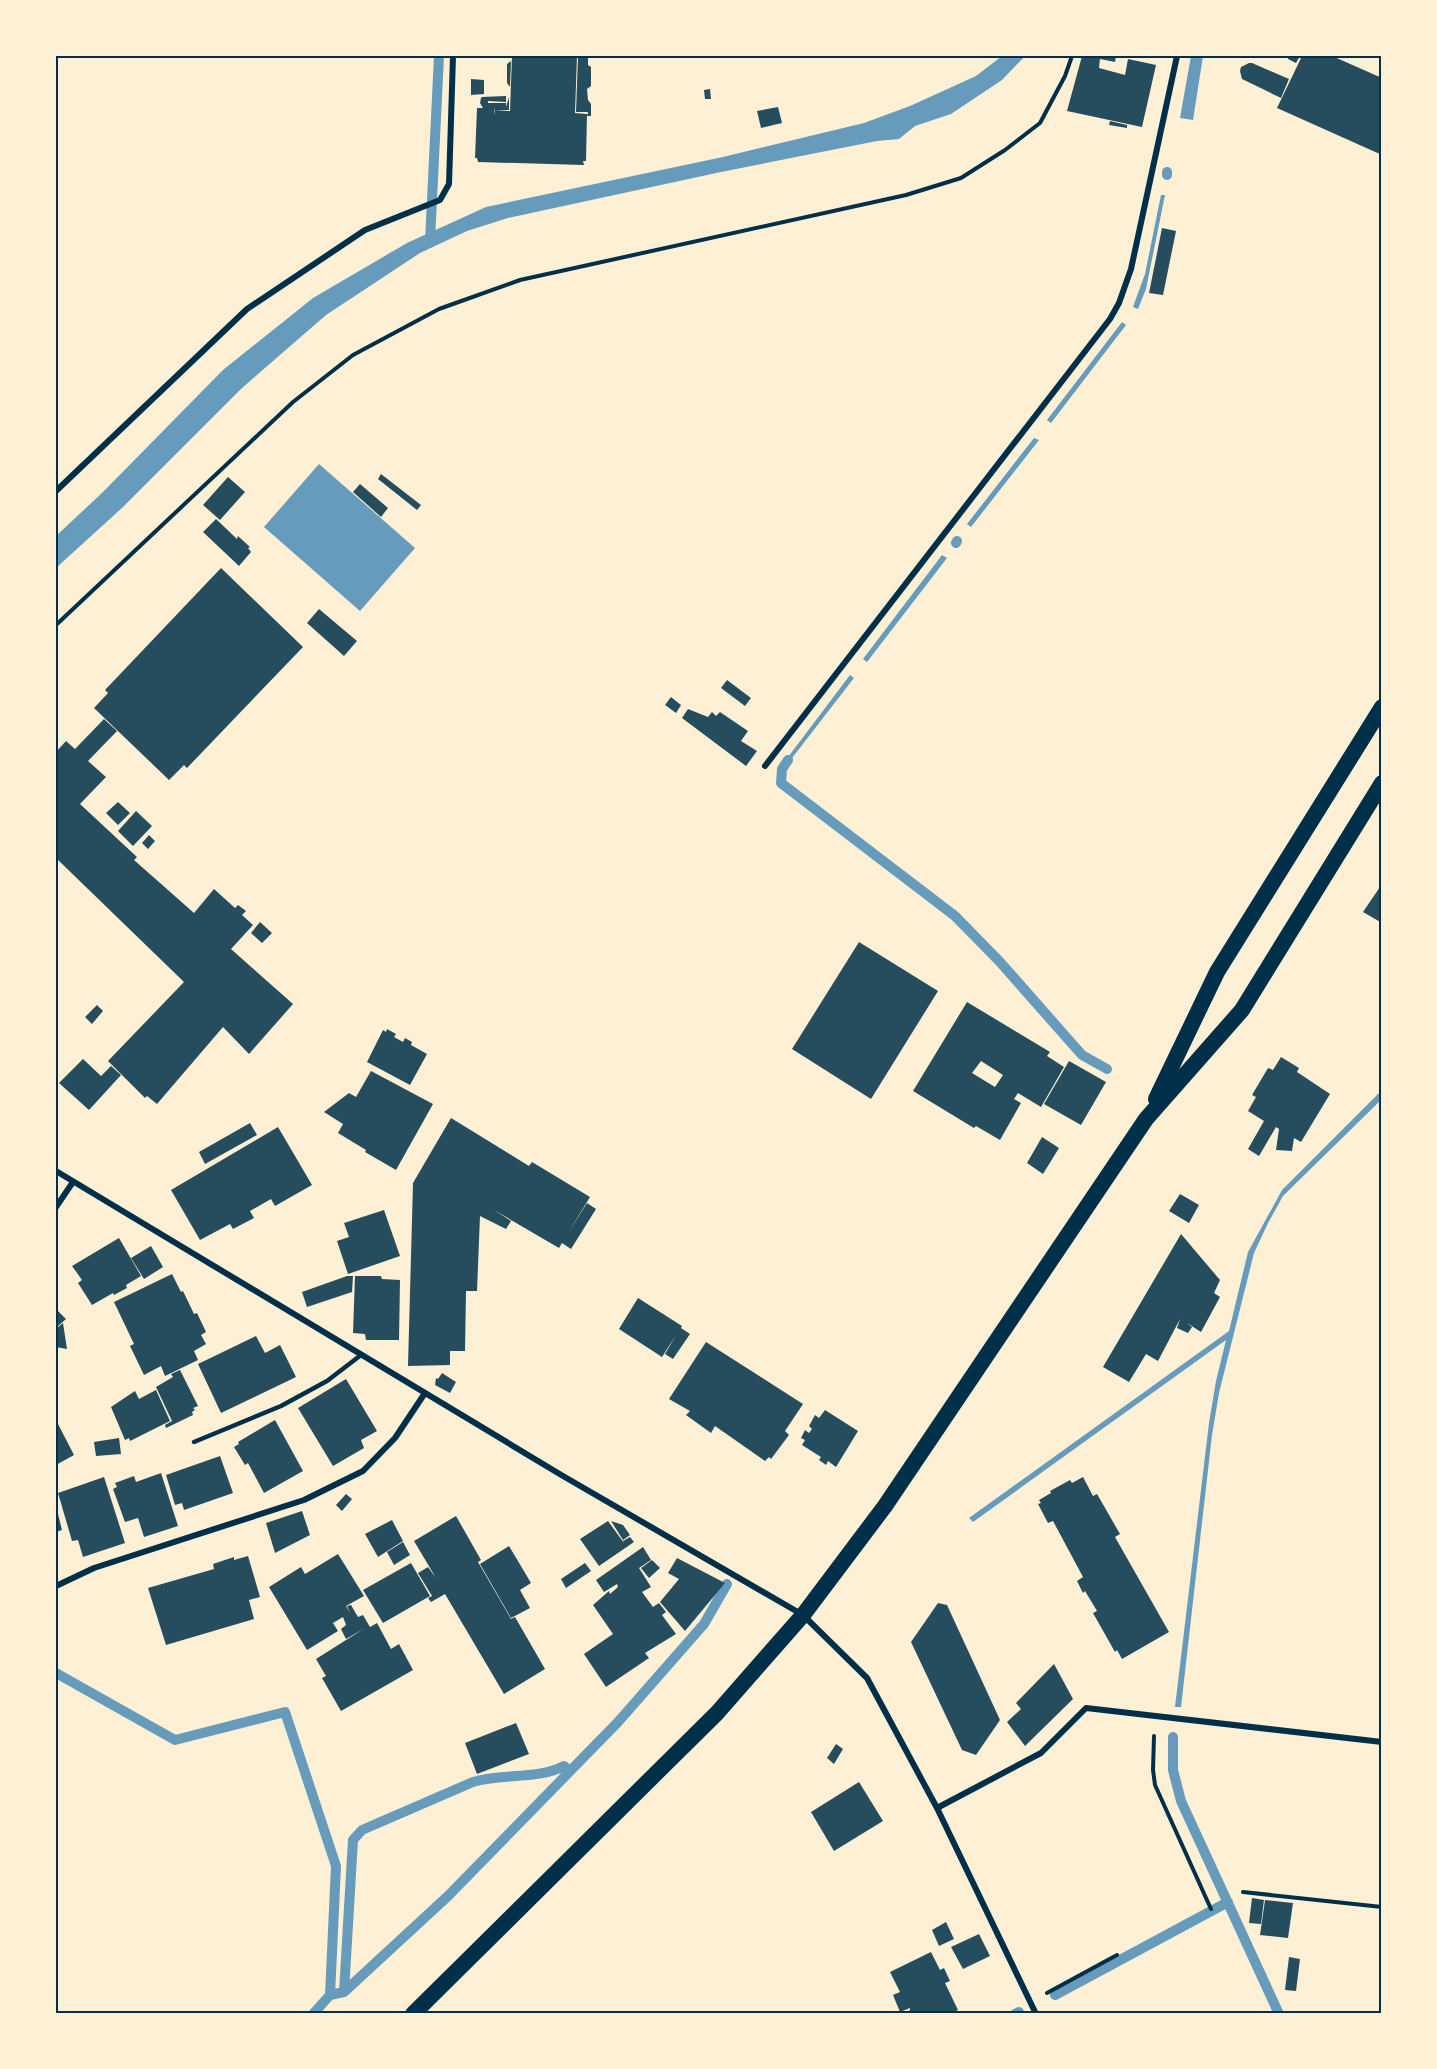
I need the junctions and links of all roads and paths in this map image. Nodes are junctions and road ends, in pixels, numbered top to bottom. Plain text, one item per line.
1 (453, 56) edge
2 (1072, 56) edge
3 (1176, 56) edge
4 (56, 491) edge
5 (56, 625) edge
6 (1382, 707) edge
7 (765, 766) dead end
8 (1382, 783) edge
9 (1146, 1119) junction
10 (56, 1171) edge
11 (73, 1182) junction
12 (56, 1207) edge
13 (361, 1355) junction
14 (425, 1393) junction
15 (194, 1442) dead end
16 (56, 1586) edge
17 (803, 1615) junction
18 (1156, 1716) junction
19 (1382, 1742) edge
20 (937, 1808) junction
21 (1243, 1892) dead end
22 (1382, 1907) edge
23 (1211, 1909) dead end
24 (1117, 1955) dead end
25 (1029, 1999) junction
26 (413, 2013) edge
27 (1036, 2013) edge

1 - 4 street
2 - 5 path
3 - 7 street
6 - 9 highway
8 - 9 highway
9 - 17 highway
10 - 11 street
11 - 12 street
11 - 13 street
13 - 14 street
13 - 15 lane
14 - 16 street
14 - 17 street
17 - 20 street
17 - 26 highway
18 - 19 street
18 - 20 street
18 - 23 path
20 - 25 street
21 - 22 path
24 - 25 path
25 - 27 street

